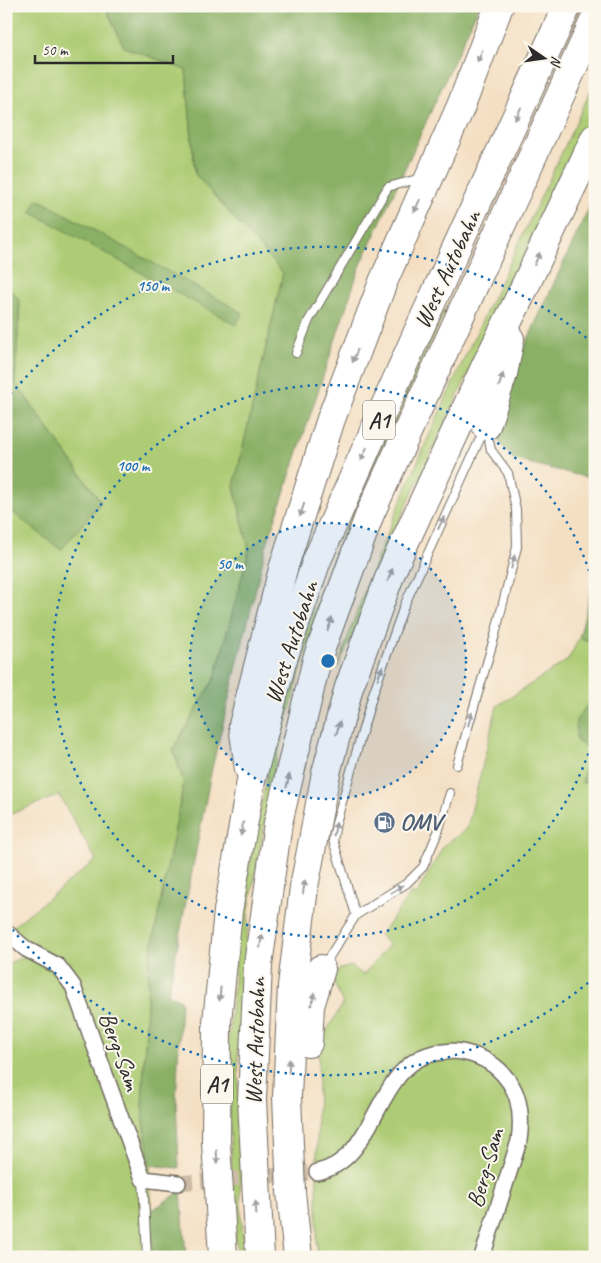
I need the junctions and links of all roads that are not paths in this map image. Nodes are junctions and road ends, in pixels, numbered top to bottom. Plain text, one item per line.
1 (567, 6) edge
2 (498, 8) edge
3 (595, 18) edge
4 (594, 140) edge
5 (430, 175) junction
6 (517, 303) junction
7 (296, 353) dead end
8 (486, 426) junction
9 (457, 766) dead end
10 (251, 780) junction
11 (450, 793) dead end
12 (356, 915) junction
13 (6, 932) edge
14 (321, 969) joint
15 (290, 1150) junction
16 (317, 1172) tunnel mouth
17 (143, 1179) junction
18 (178, 1183) tunnel mouth
19 (147, 1257) edge
20 (224, 1257) edge
21 (260, 1257) edge
22 (298, 1257) edge
23 (482, 1257) edge

1 -> 10 highway, West Autobahn / A1
2 -> 5 highway
21 -> 3 highway, West Autobahn / A1
6 -> 4 highway
5 - 7 lane
5 -> 10 highway
8 -> 6 highway
15 -> 6 highway
9 -> 8 lane
12 -> 8 lane
10 -> 20 highway, West Autobahn / A1
12 -> 11 lane
12 - 14 lane
13 - 17 street, Berg-Sam
15 -> 14 highway
15 - 22 highway
16 - 23 street, Berg-Sam
17 - 18 street
17 - 19 lane

